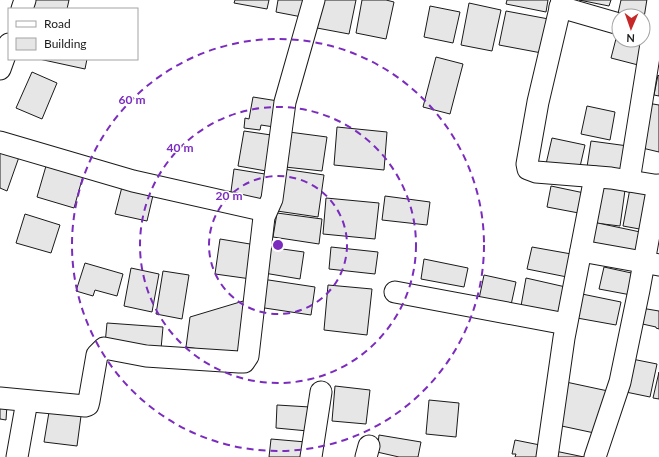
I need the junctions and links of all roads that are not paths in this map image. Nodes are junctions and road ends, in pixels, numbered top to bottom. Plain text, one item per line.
1 (314, 0) edge
2 (658, 0) edge
3 (561, 4) edge
4 (611, 21) edge
5 (652, 34) edge
6 (0, 142) edge
7 (595, 177) junction
8 (629, 181) junction
9 (658, 186) edge
10 (266, 211) junction
11 (581, 251) junction
12 (652, 264) edge
13 (395, 292) dead end
14 (566, 324) junction
15 (321, 392) dead end
16 (0, 398) edge
17 (27, 401) junction
18 (17, 457) edge
19 (311, 457) edge
20 (547, 457) edge
21 (595, 457) edge

1 - 10 street
2 - 5 street
3 - 4 street
3 - 7 street
5 - 8 street
6 - 10 street
7 - 8 street
7 - 11 street
8 - 9 street
9 - 12 street
10 - 17 street
11 - 12 street
11 - 14 street
12 - 21 street
13 - 14 street
14 - 20 street
15 - 19 street
16 - 17 street
17 - 18 street

